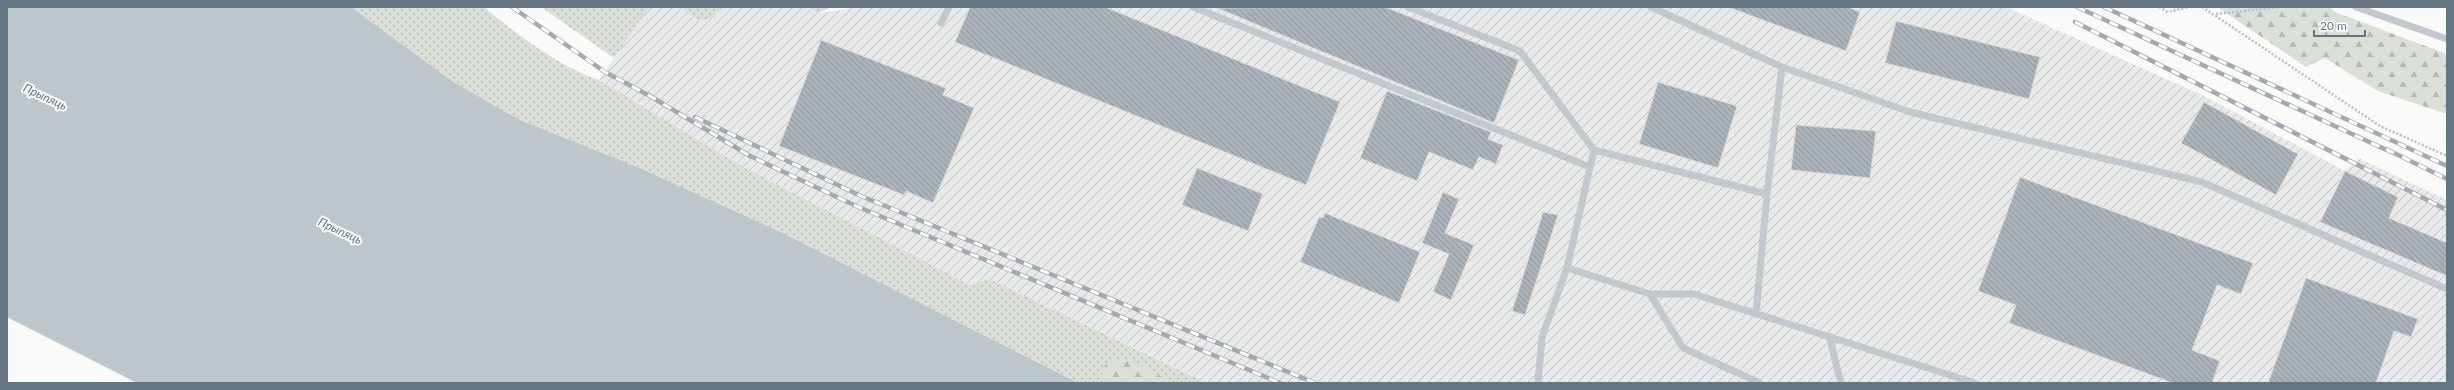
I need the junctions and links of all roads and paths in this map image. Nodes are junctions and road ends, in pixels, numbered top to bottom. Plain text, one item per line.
1 (949, 7) edge
2 (1193, 7) edge
3 (1408, 7) edge
4 (1650, 7) edge
5 (2159, 7) edge
6 (2189, 7) edge
7 (2202, 7) edge
8 (2280, 7) edge
9 (2356, 7) edge
10 (2215, 14) junction
11 (941, 23) dead end
12 (2447, 39) edge
13 (1782, 67) junction
14 (1594, 150) junction
15 (2447, 156) edge
16 (1590, 168) junction
17 (1767, 194) junction
18 (1567, 268) junction
19 (2447, 289) edge
20 (1650, 294) junction
21 (1756, 314) junction
22 (1828, 336) junction
23 (1538, 383) edge
24 (1760, 383) edge
25 (1841, 383) edge
26 (1975, 383) edge

1 - 11 lane
2 - 16 lane
3 - 14 lane
4 - 13 lane
5 - 6 path
7 - 10 path
8 - 10 path
9 - 12 lane
10 - 15 path
13 - 17 lane
13 - 19 lane
14 - 16 lane
14 - 17 lane
16 - 18 lane
17 - 21 lane
18 - 20 lane
18 - 23 lane
20 - 21 lane
20 - 24 lane
21 - 22 lane
22 - 25 lane
22 - 26 lane

